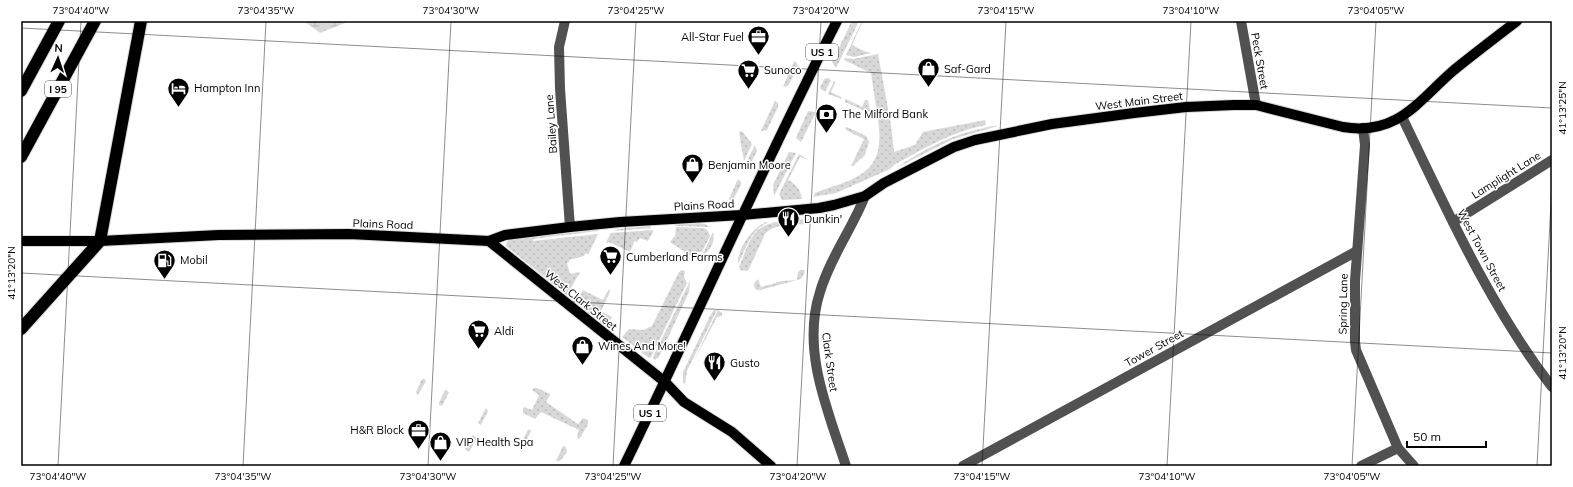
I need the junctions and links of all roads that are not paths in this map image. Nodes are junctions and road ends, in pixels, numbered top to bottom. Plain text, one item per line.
1 (60, 21) edge
2 (95, 21) edge
3 (141, 21) edge
4 (565, 21) edge
5 (837, 21) edge
6 (1241, 21) edge
7 (1516, 21) edge
8 (21, 91) edge
9 (1256, 105) junction
10 (1402, 117) junction
11 (1363, 128) junction
12 (21, 157) edge
13 (1552, 160) edge
14 (865, 196) junction
15 (742, 215) junction
16 (1453, 222) junction
17 (570, 226) junction
18 (21, 241) edge
19 (100, 241) junction
20 (489, 241) junction
21 (1357, 251) junction
22 (21, 329) edge
23 (665, 382) junction
24 (1552, 387) edge
25 (1398, 448) junction
26 (624, 466) edge
27 (771, 466) edge
28 (846, 466) edge
29 (963, 466) edge
30 (1361, 466) edge
31 (1414, 466) edge

1 - 8 highway, I 95
2 - 12 highway, I 95
3 - 19 highway
4 - 17 street, Bailey Lane
5 - 15 main road, US 1
6 - 9 street, Peck Street
7 - 10 main road, West Main Street
9 - 11 main road, West Main Street
9 - 14 main road, West Main Street
10 - 11 main road, West Main Street
10 - 16 street, West Town Street
11 - 21 street, Spring Lane
13 - 16 street, Lamplight Lane
14 - 15 main road, West Main Street
14 - 28 street, Clark Street
15 - 17 main road, Plains Road
15 - 23 main road, US 1
16 - 24 street, West Town Street
17 - 20 main road, Plains Road
18 - 19 main road, Plains Road
19 - 20 main road, Plains Road
19 - 22 highway
20 - 23 main road, West Clark Street
21 - 25 street, Spring Lane
21 - 29 street, Tower Street
23 - 26 main road, US 1
23 - 27 main road, West Clark Street
25 - 30 street
25 - 31 street, Spring Lane

